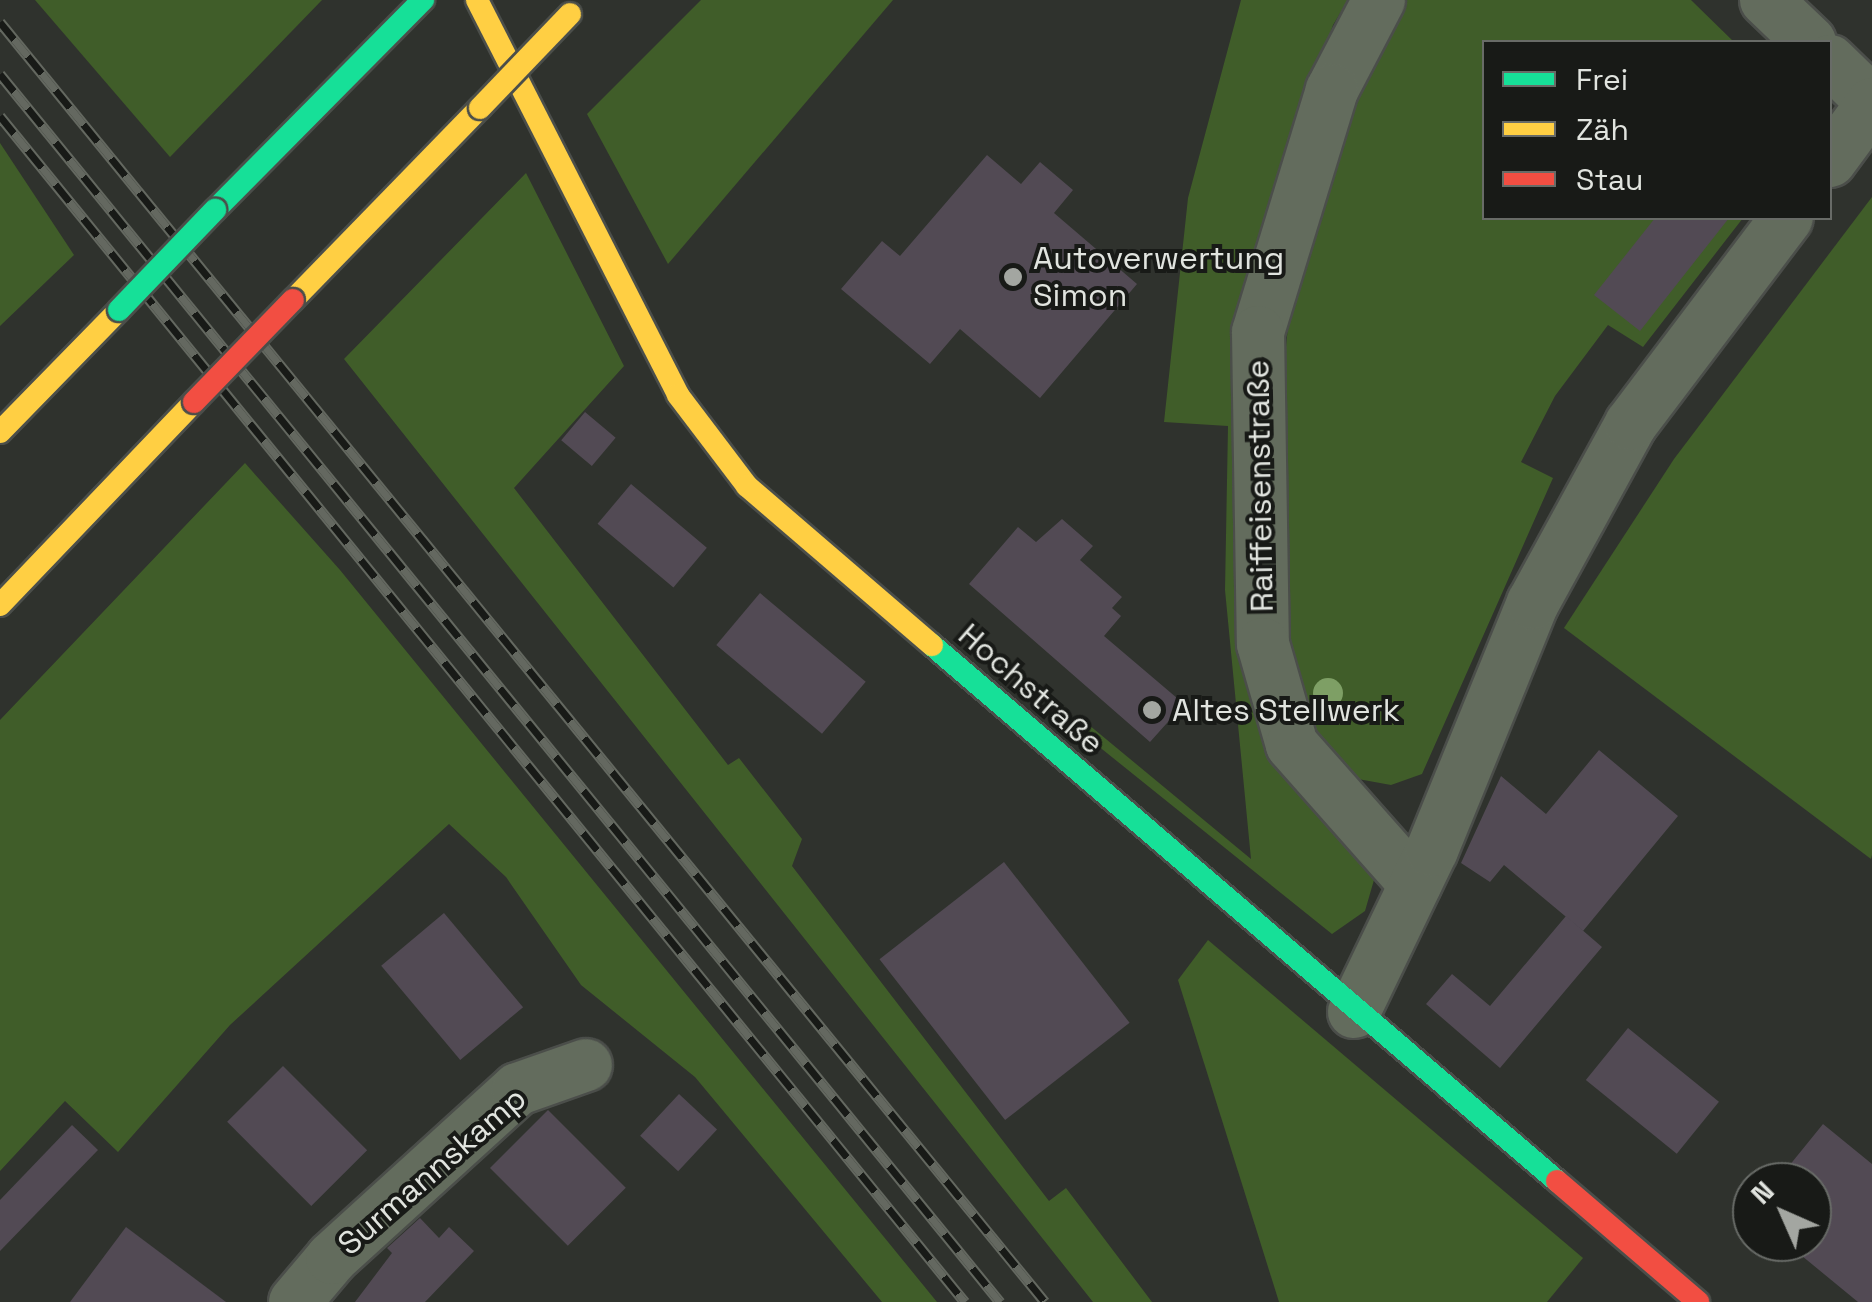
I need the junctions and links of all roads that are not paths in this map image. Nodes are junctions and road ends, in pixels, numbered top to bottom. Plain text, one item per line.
1 (422, 0) edge
2 (477, 0) edge
3 (1379, 0) edge
4 (1766, 0) edge
5 (576, 7) edge
6 (1808, 40) edge
7 (1832, 63) edge
8 (1872, 103) edge
9 (1832, 157) edge
10 (1784, 220) edge
11 (0, 432) edge
12 (0, 606) edge
13 (1415, 884) junction
14 (1354, 1012) junction
15 (586, 1065) dead end
16 (295, 1302) edge
17 (1698, 1302) edge

1 - 11 main road, bridge
2 - 14 main road, Hochstraße
3 - 13 street, Raiffeisenstraße
4 - 6 street
5 - 12 main road, bridge
7 - 8 street
8 - 9 street
10 - 13 street
13 - 14 street
14 - 17 main road, Hochstraße
15 - 16 street, Surmannskamp

